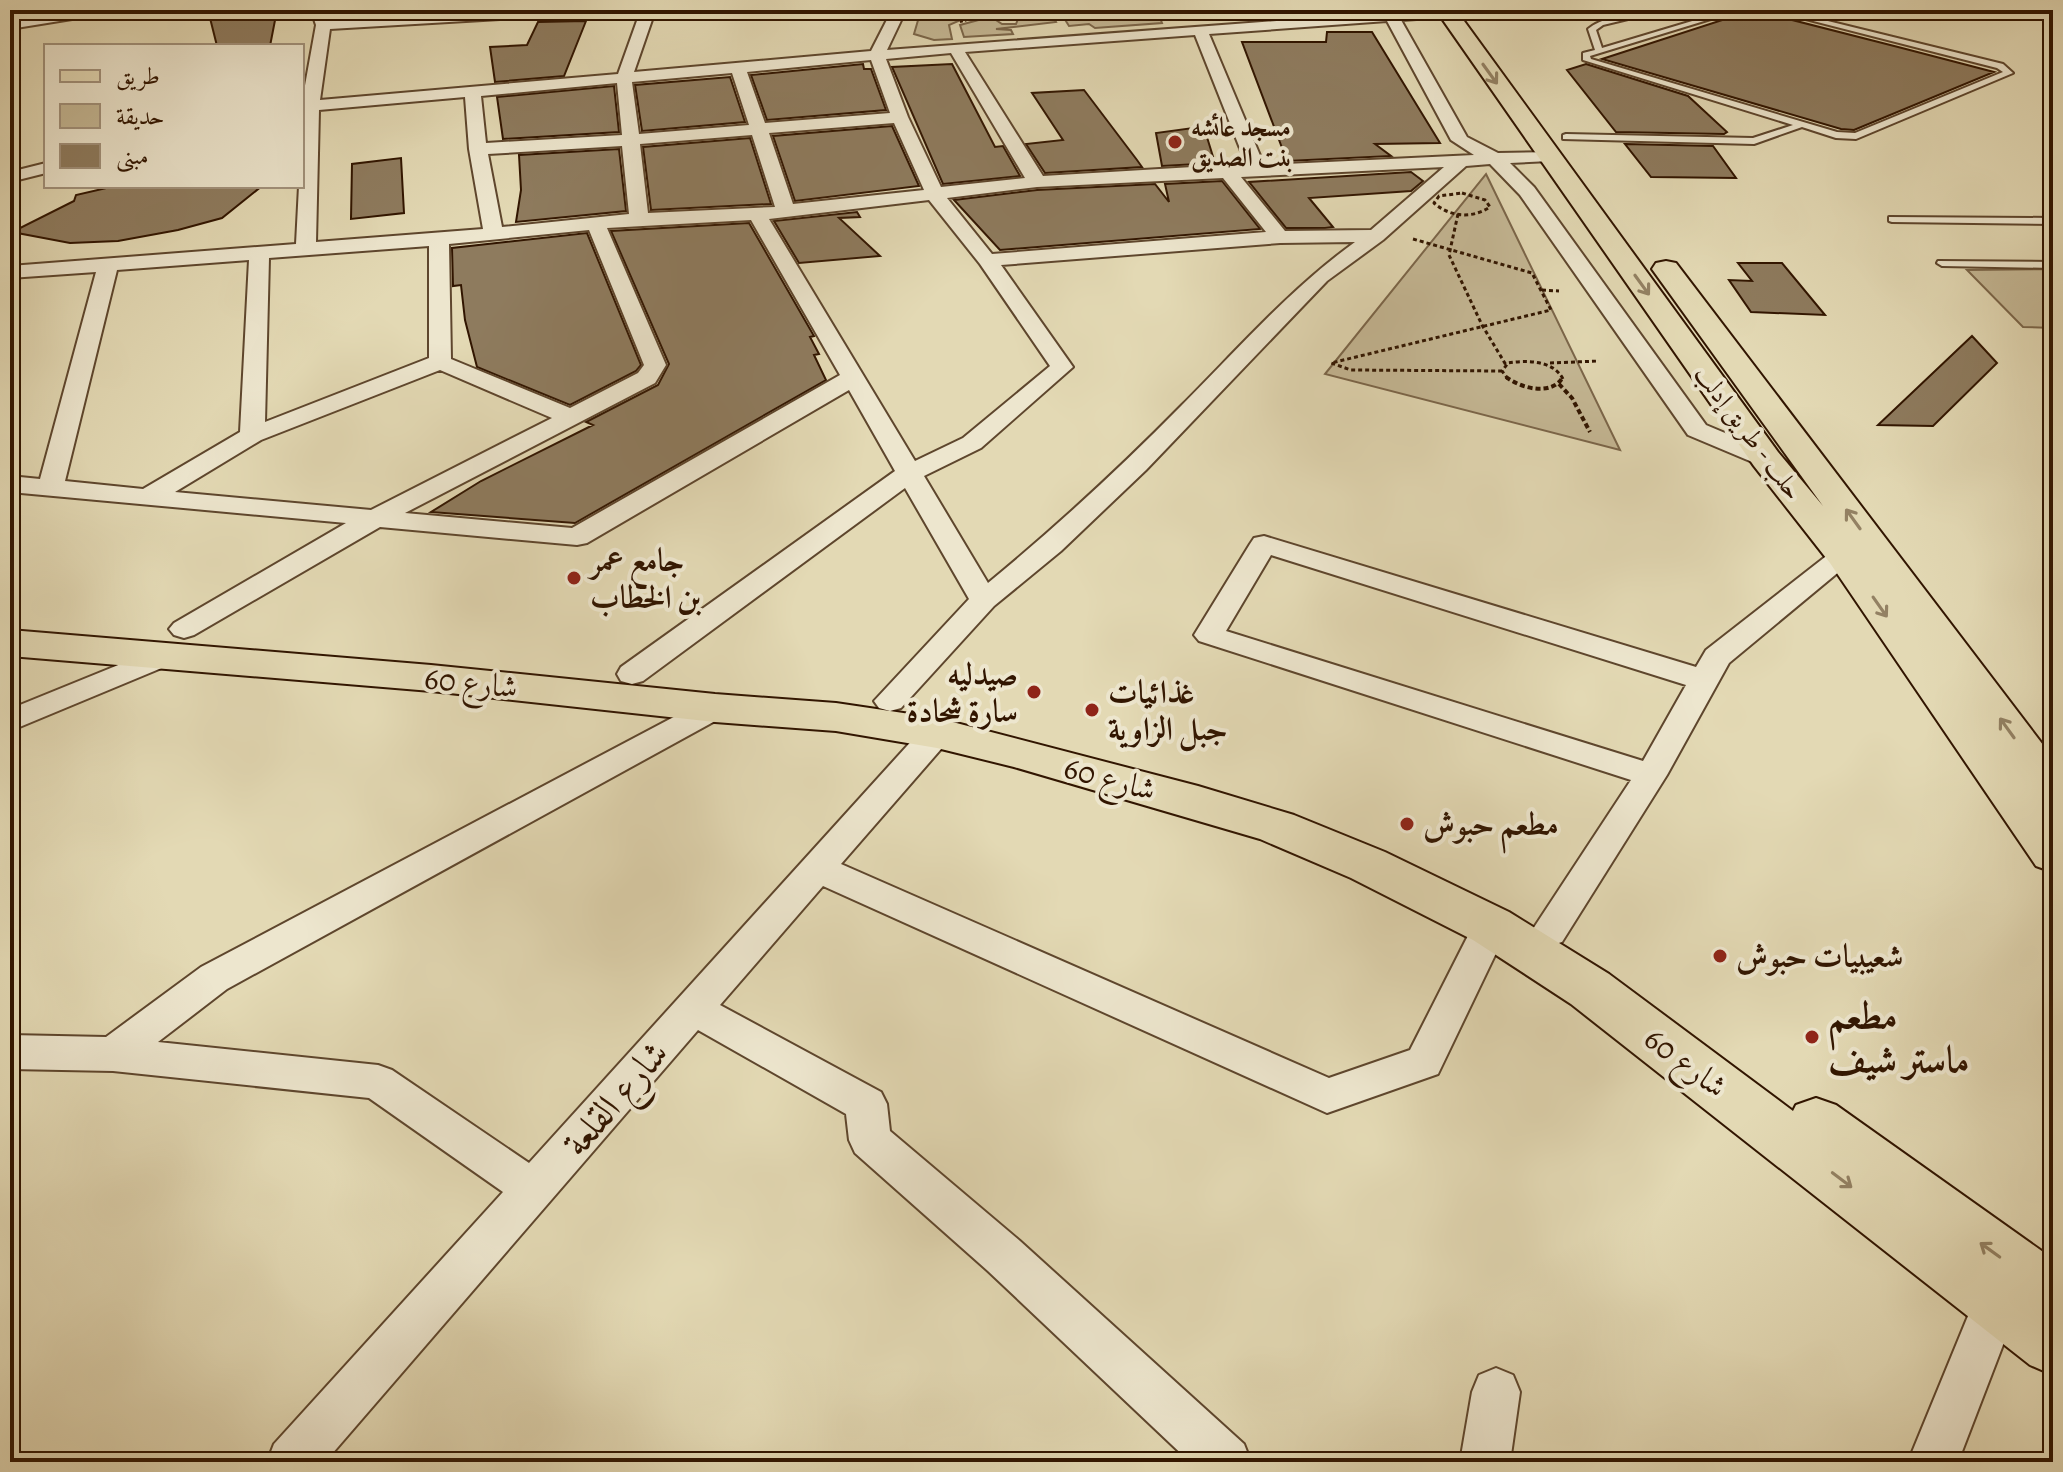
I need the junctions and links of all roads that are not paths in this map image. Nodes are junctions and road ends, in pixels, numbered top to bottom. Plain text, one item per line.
1 (103, 10) edge
2 (899, 10) edge
3 (1774, 10) edge
4 (1458, 11) edge
5 (648, 12) edge
6 (1389, 12) edge
7 (320, 18) edge
8 (10, 25) edge
9 (1200, 29) junction
10 (955, 48) junction
11 (1599, 52) junction
12 (877, 55) junction
13 (738, 67) junction
14 (624, 78) junction
15 (472, 91) junction
16 (307, 106) edge
17 (900, 117) junction
18 (1801, 125) junction
19 (761, 129) junction
20 (631, 140) junction
21 (1558, 146) junction
22 (478, 149) junction
23 (1495, 159) junction
24 (1461, 161) junction
25 (44, 168) edge
26 (1257, 169) junction
27 (1226, 170) junction
28 (10, 177) edge
29 (1037, 182) junction
30 (936, 196) junction
31 (786, 211) junction
32 (757, 214) junction
33 (639, 219) junction
34 (1892, 219) dead end
35 (2053, 221) edge
36 (596, 224) junction
37 (494, 234) junction
38 (1376, 236) junction
39 (1280, 237) junction
40 (439, 239) junction
41 (306, 248) junction
42 (259, 251) junction
43 (987, 260) junction
44 (1942, 263) dead end
45 (108, 264) junction
46 (2053, 265) edge
47 (10, 272) edge
48 (440, 362) junction
49 (851, 379) junction
50 (571, 417) junction
51 (252, 435) junction
52 (1766, 459) junction
53 (908, 474) junction
54 (10, 484) edge
55 (51, 487) junction
56 (149, 496) junction
57 (375, 518) junction
58 (1844, 556) junction
59 (984, 600) junction
60 (10, 616) edge
61 (174, 642) junction
62 (10, 643) edge
63 (632, 674) junction
64 (1704, 680) junction
65 (890, 701) junction
66 (715, 708) junction
67 (10, 721) edge
68 (937, 733) junction
69 (1651, 775) junction
70 (2053, 791) edge
71 (2053, 854) edge
72 (819, 869) junction
73 (1491, 926) junction
74 (1549, 932) junction
75 (694, 1009) junction
76 (10, 1052) edge
77 (113, 1054) junction
78 (534, 1190) junction
79 (2053, 1296) edge
80 (1998, 1298) junction
81 (2053, 1343) edge
82 (1496, 1392) dead end
83 (292, 1462) edge
84 (1226, 1462) edge
85 (1485, 1462) edge
86 (1933, 1462) edge

1 - 8 street
2 - 12 street
3 - 18 lane
4 - 6 street
4 - 21 main road, حلب - طريق إدلب
5 - 7 street
5 - 14 street
6 - 9 street
6 - 23 street
7 - 16 street
9 - 10 street
9 - 26 street
10 - 12 street
10 - 29 street
11 - 11 lane
11 - 18 lane
12 - 13 street
12 - 17 street
13 - 14 street
13 - 19 street
14 - 15 street
14 - 20 street
15 - 16 street
15 - 22 street
16 - 41 street
17 - 19 street
17 - 30 street
18 - 21 lane
19 - 20 street
19 - 31 street
20 - 22 street
20 - 33 street
21 - 23 street
21 -> 52 main road, حلب - طريق إدلب
70 -> 21 main road, حلب - طريق إدلب
22 - 37 street
23 - 24 street
23 - 52 street
24 - 26 street
24 - 38 street
25 - 28 street
26 - 27 street
27 - 29 street
27 - 39 street
29 - 30 street
30 - 31 street
30 - 43 street
31 - 32 street
32 - 33 street
32 - 49 street
33 - 36 street
34 - 35 lane
36 - 37 street
36 - 50 street
37 - 40 street
38 - 39 street
38 - 59 street
39 - 43 street
40 - 41 street
40 - 48 street
41 - 42 street
42 - 45 street
42 - 51 street
43 - 53 street
44 - 46 lane
45 - 47 street
45 - 55 street
48 - 50 street
48 - 51 street
49 - 53 street
49 - 57 street
50 - 57 street
51 - 56 street
52 - 58 main road, حلب - طريق إدلب
53 - 59 street
53 - 63 street
54 - 55 street
55 - 56 street
56 - 57 street
57 - 61 street
58 - 64 street
58 -> 71 main road, حلب - طريق إدلب
59 - 65 street
60 - 61 main road, شارع 60
61 - 62 main road, شارع 60
61 - 63 main road, شارع 60
61 - 66 main road, شارع 60
61 - 67 street
63 - 65 main road, شارع 60
64 - 69 street
64 - 69 street
65 - 74 main road, شارع 60
66 - 68 main road, شارع 60
66 - 77 street
68 - 72 street, شارع القلعة
68 - 73 main road, شارع 60
69 - 74 street
72 - 73 street
72 - 75 street, شارع القلعة
73 -> 80 main road, شارع 60
79 -> 74 main road, شارع 60
75 - 78 street, شارع القلعة
75 - 84 street
76 - 77 street
77 - 78 street
78 - 83 street, شارع القلعة
80 - 81 main road, شارع 60
80 - 86 street
82 - 85 street

